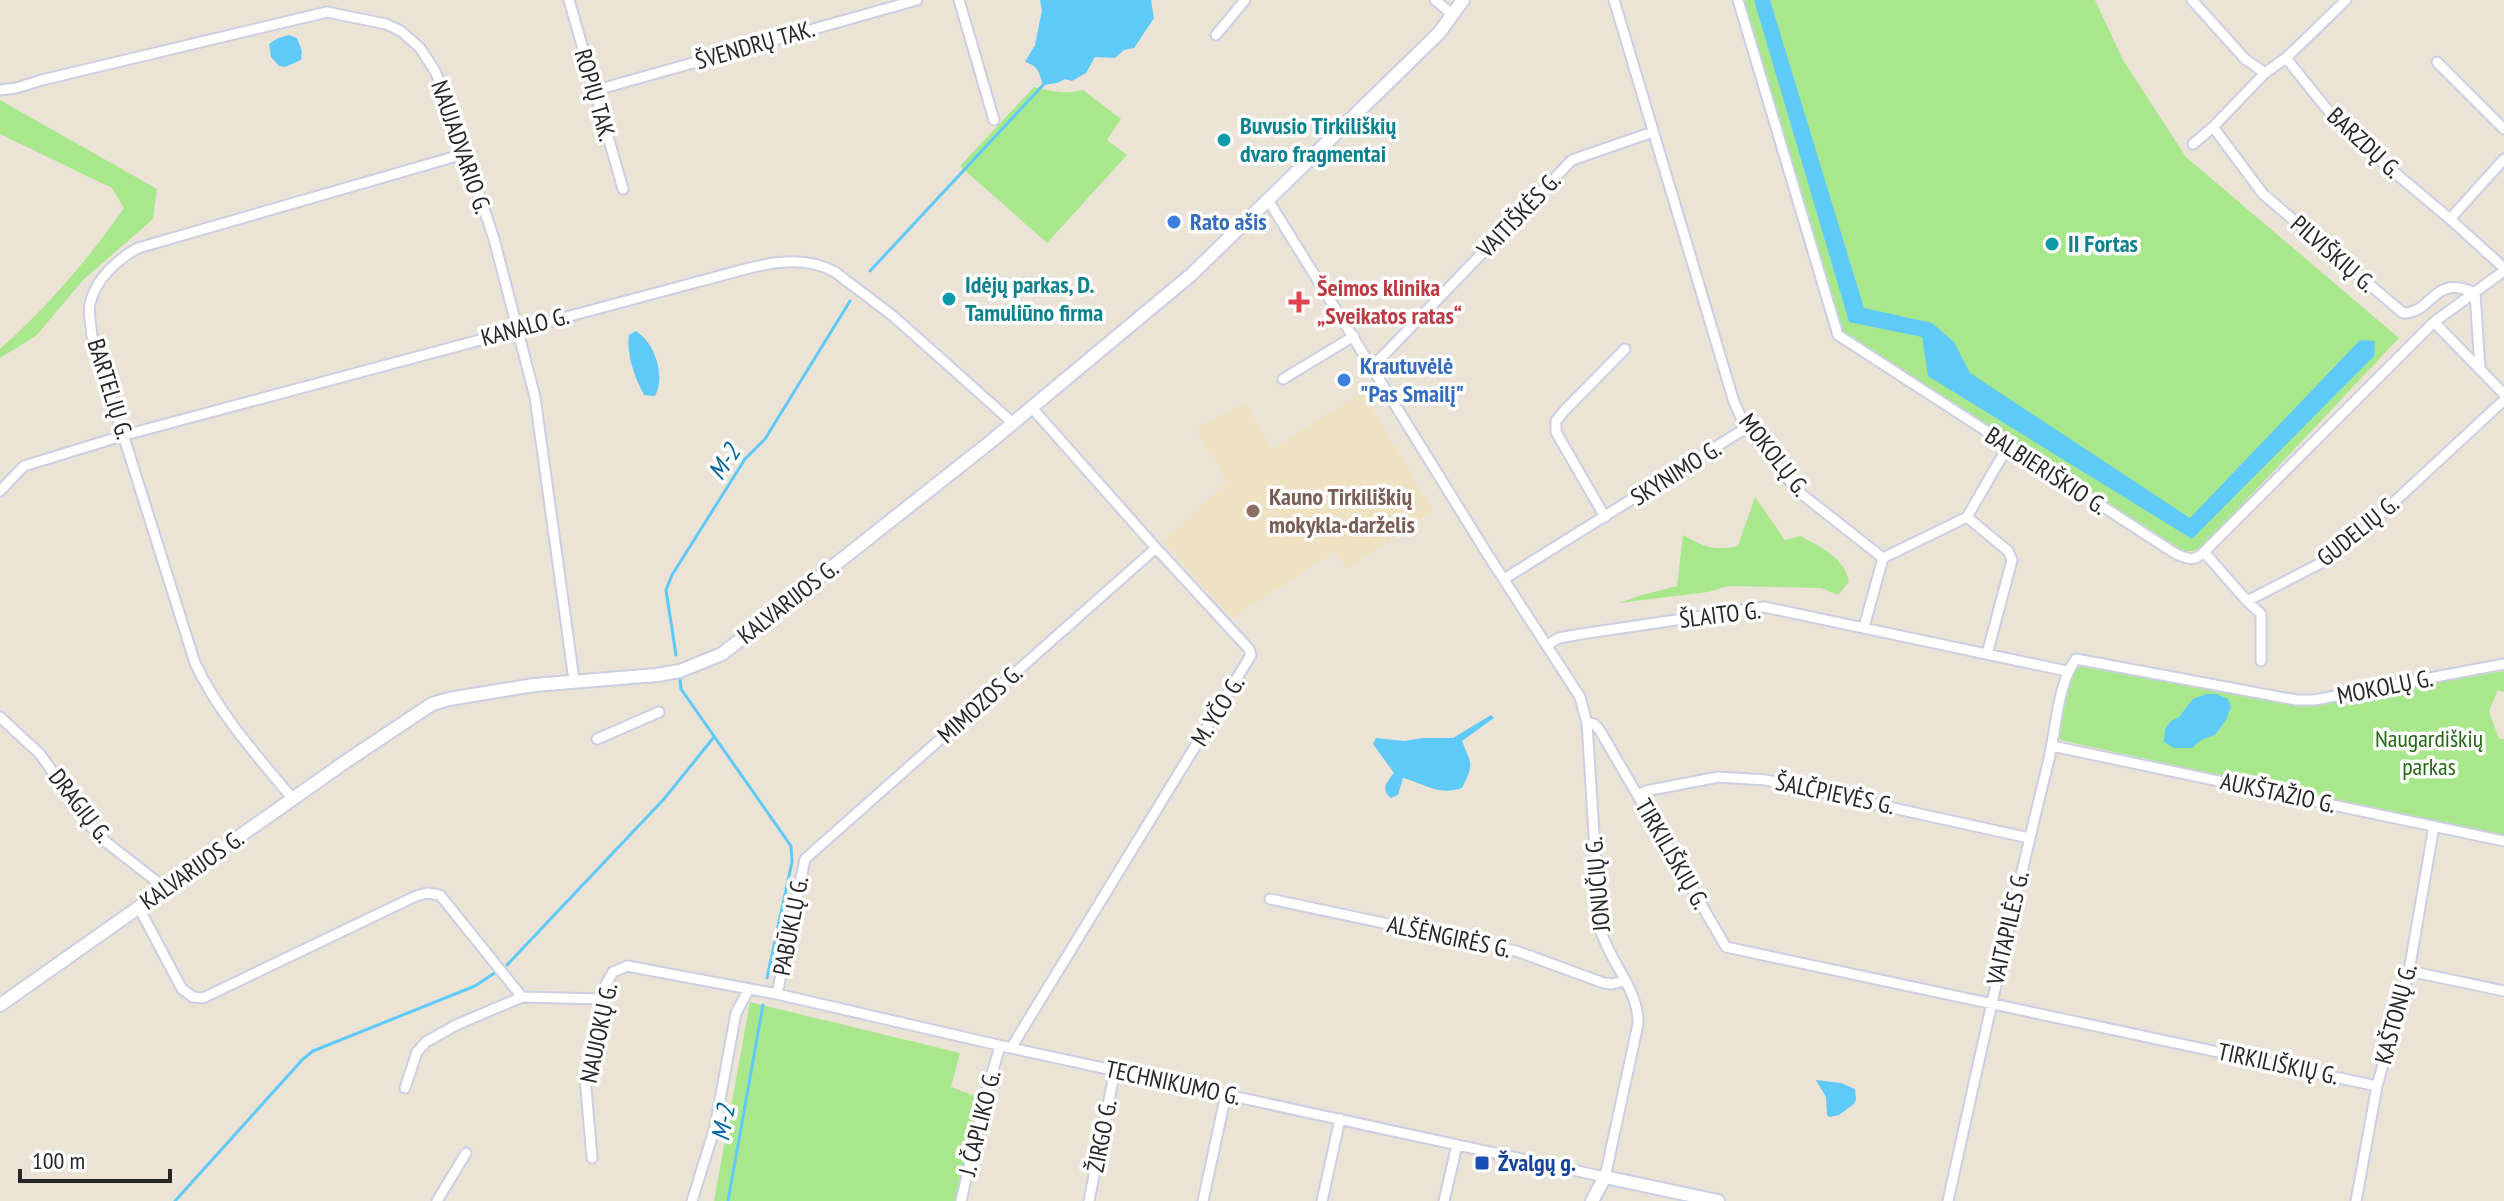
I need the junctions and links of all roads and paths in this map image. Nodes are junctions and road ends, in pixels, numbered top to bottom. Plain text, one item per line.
1 (326, 0) edge
2 (569, 0) edge
3 (917, 0) edge
4 (959, 0) edge
5 (1245, 0) edge
6 (1435, 0) edge
7 (1463, 0) edge
8 (1614, 0) edge
9 (1738, 0) edge
10 (2346, 0) edge
11 (2193, 1) edge
12 (327, 12) junction
13 (1453, 15) junction
14 (1216, 35) dead end
15 (2286, 58) junction
16 (2437, 62) dead end
17 (2265, 73) junction
18 (0, 90) edge
19 (593, 91) junction
20 (994, 120) dead end
21 (2213, 127) junction
22 (2504, 129) edge
23 (1653, 132) junction
24 (2193, 144) dead end
25 (464, 154) junction
26 (2504, 159) edge
27 (623, 189) dead end
28 (1268, 200) junction
29 (2450, 219) junction
30 (2504, 270) edge
31 (2475, 293) junction
32 (2434, 322) junction
33 (517, 329) junction
34 (1354, 336) junction
35 (1625, 349) dead end
36 (1372, 364) junction
37 (2480, 368) junction
38 (1283, 379) dead end
39 (2504, 397) edge
40 (1032, 408) junction
41 (1013, 423) junction
42 (1746, 428) junction
43 (125, 435) junction
44 (2008, 446) junction
45 (0, 491) edge
46 (1605, 517) junction
47 (1967, 517) junction
48 (1156, 548) junction
49 (2204, 552) junction
50 (1883, 558) junction
51 (1504, 579) junction
52 (2247, 601) junction
53 (1864, 627) junction
54 (1547, 645) junction
55 (1987, 654) junction
56 (2076, 659) joint
57 (2261, 661) dead end
58 (2504, 664) edge
59 (2067, 671) junction
60 (574, 680) junction
61 (659, 712) dead end
62 (0, 717) edge
63 (1587, 723) junction
64 (597, 739) dead end
65 (2052, 746) junction
66 (1639, 795) junction
67 (293, 799) junction
68 (2434, 826) junction
69 (2029, 838) junction
70 (2504, 841) edge
71 (805, 859) joint
72 (165, 888) junction
73 (1270, 899) dead end
74 (139, 908) junction
75 (627, 966) joint
76 (2409, 971) junction
77 (1624, 981) junction
78 (749, 989) junction
79 (2504, 991) edge
80 (777, 994) junction
81 (522, 997) junction
82 (601, 999) junction
83 (1991, 1002) junction
84 (0, 1005) edge
85 (1005, 1047) junction
86 (1115, 1070) junction
87 (2377, 1086) junction
88 (405, 1088) dead end
89 (1226, 1094) junction
90 (1340, 1119) junction
91 (1457, 1145) junction
92 (466, 1153) dead end
93 (592, 1158) dead end
94 (1605, 1177) junction
95 (437, 1201) edge
96 (692, 1201) edge
97 (961, 1201) edge
98 (1089, 1201) edge
99 (1203, 1201) edge
100 (1322, 1201) edge
101 (1444, 1201) edge
102 (1592, 1201) edge
103 (1715, 1201) edge
104 (1948, 1201) edge
105 (2356, 1201) edge

1 - 12 street
2 - 19 street, ROPIŲ TAK.
3 - 19 street, ŠVENDRŲ TAK.
4 - 20 street
5 - 14 street
6 - 13 street
7 - 13 main road, KALVARIJOS G.
8 - 23 street, MOKOLŲ G.
9 - 44 street, BALBIERIŠKIO G.
10 - 15 street
11 - 17 street
12 - 18 street, NAUJADVARIO G.
12 - 25 street, NAUJADVARIO G.
13 - 28 main road, KALVARIJOS G.
15 - 17 street
15 - 29 street, BARZDŲ G.
16 - 22 street
17 - 21 street
19 - 27 street, ROPIŲ TAK.
21 - 24 street
21 - 31 street, PILVIŠKIŲ G.
23 - 36 street, VAITIŠKĖS G.
23 - 42 street, MOKOLŲ G.
25 - 33 street, NAUJADVARIO G.
25 - 43 street, BARTELIŲ G.
26 - 29 street
28 - 34 street, TIRKILIŠKIŲ G.
28 - 40 main road, KALVARIJOS G.
29 - 30 street, BARZDŲ G.
30 - 31 street
31 - 32 street
31 - 37 street
32 - 37 street
32 - 49 street
33 - 41 street, KANALO G.
33 - 43 street, KANALO G.
33 - 60 street, NAUJADVARIO G.
34 - 36 street, TIRKILIŠKIŲ G.
34 - 38 street
35 - 46 street, SKYNIMO G.
36 - 51 street, TIRKILIŠKIŲ G.
37 - 39 street
39 - 52 street, GUDELIŲ G.
40 - 41 main road, KALVARIJOS G.
40 - 48 street, M. YČO G.
41 - 60 main road, KALVARIJOS G.
42 - 46 street, SKYNIMO G.
42 - 50 street, MOKOLŲ G.
43 - 45 street, KANALO G.
43 - 67 street, BARTELIŲ G.
44 - 47 street
44 - 49 street, BALBIERIŠKIO G.
46 - 51 street, SKYNIMO G.
47 - 50 street
47 - 55 street
48 - 71 street, MIMOZOS G.
48 - 85 street, M. YČO G.
49 - 52 street
50 - 53 street
51 - 54 street, TIRKILIŠKIŲ G.
52 - 57 street
53 - 54 street, ŠLAITO G.
53 - 55 street, ŠLAITO G.
54 - 63 street, TIRKILIŠKIŲ G.
55 - 59 street
56 - 58 street, MOKOLŲ G.
56 - 59 street, VAITAPILĖS G.
59 - 65 street, VAITAPILĖS G.
60 - 67 main road, KALVARIJOS G.
61 - 64 street
62 - 72 street, DRAGIŲ G.
63 - 66 street, TIRKILIŠKIŲ G.
63 - 77 street, JONUČIŲ G.
65 - 68 street, AUKŠTAŽIO G.
65 - 69 street, VAITAPILĖS G.
66 - 69 street, ŠALČPIEVĖS G.
66 - 83 street, TIRKILIŠKIŲ G.
67 - 72 main road, KALVARIJOS G.
68 - 70 street, AUKŠTAŽIO G.
68 - 76 street, KAŠTONŲ G.
69 - 83 street, VAITAPILĖS G.
71 - 80 street, PABŪKLŲ G.
72 - 74 main road, KALVARIJOS G.
73 - 77 street, ALŠĖNGIRĖS G.
74 - 81 street
74 - 84 main road, KALVARIJOS G.
75 - 78 street, TECHNIKUMO G.
75 - 82 street, NAUJOKŲ G.
76 - 79 street
76 - 87 street, KAŠTONŲ G.
77 - 94 street, JONUČIŲ G.
78 - 80 street, TECHNIKUMO G.
78 - 96 street, PABŪKLŲ G.
80 - 85 street, TECHNIKUMO G.
81 - 82 street
81 - 88 street
82 - 93 street, NAUJOKŲ G.
83 - 87 street, TIRKILIŠKIŲ G.
83 - 104 street, VAITAPILĖS G.
85 - 86 street, TECHNIKUMO G.
85 - 97 street, J. ČAPLIKO G.
86 - 89 street, TECHNIKUMO G.
86 - 98 street, ŽIRGO G.
87 - 105 street, KAŠTONŲ G.
89 - 90 street, TECHNIKUMO G.
89 - 99 street
90 - 91 street, TECHNIKUMO G.
90 - 100 street
91 - 94 street, TECHNIKUMO G.
91 - 101 street
92 - 95 street
94 - 102 main road
94 - 103 main road, TECHNIKUMO G.

